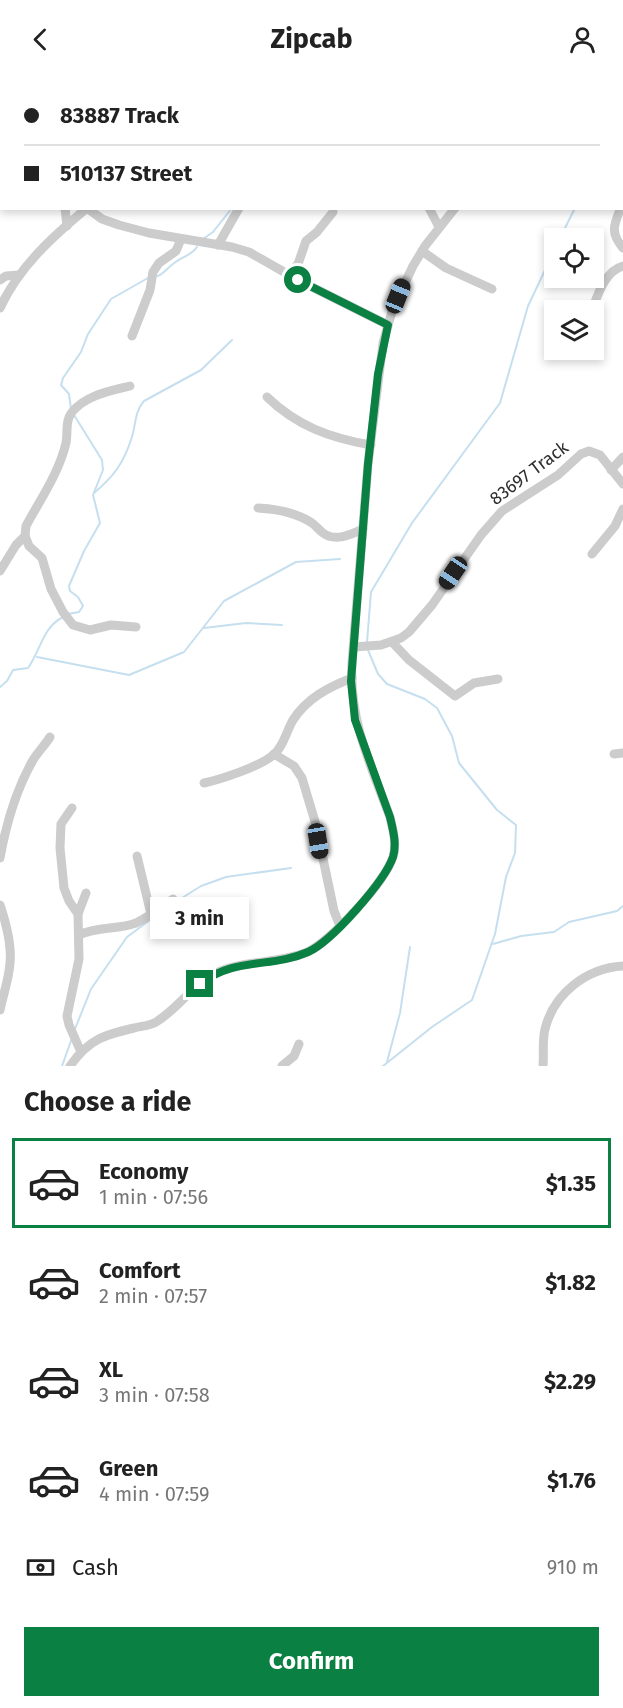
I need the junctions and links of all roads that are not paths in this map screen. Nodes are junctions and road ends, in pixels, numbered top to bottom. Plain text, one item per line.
1 (65, 210) edge
2 (85, 210) edge
3 (90, 210) edge
4 (238, 210) edge
5 (430, 210) edge
6 (453, 210) edge
7 (620, 210) dead end
8 (333, 212) dead end
9 (67, 226) junction
10 (439, 227) junction
11 (181, 238) junction
12 (218, 245) junction
13 (623, 248) edge
14 (422, 250) junction
15 (623, 266) edge
16 (289, 274) junction
17 (19, 275) junction
18 (0, 280) edge
19 (492, 289) dead end
20 (597, 300) edge
21 (0, 308) edge
22 (388, 325) junction
23 (132, 336) dead end
24 (130, 386) dead end
25 (267, 397) dead end
26 (371, 445) junction
27 (623, 457) edge
28 (611, 470) junction
29 (623, 484) edge
30 (258, 508) dead end
31 (623, 509) edge
32 (363, 529) junction
33 (25, 536) junction
34 (592, 554) dead end
35 (0, 571) edge
36 (136, 627) dead end
37 (392, 642) junction
38 (354, 647) junction
39 (352, 678) junction
40 (498, 679) dead end
41 (50, 736) dead end
42 (274, 754) junction
43 (204, 783) dead end
44 (72, 808) dead end
45 (137, 856) dead end
46 (0, 858) edge
47 (86, 893) dead end
48 (173, 899) dead end
49 (0, 905) edge
50 (78, 914) junction
51 (151, 914) junction
52 (340, 926) junction
53 (79, 935) junction
54 (623, 966) edge
55 (0, 1010) edge
56 (299, 1044) dead end
57 (81, 1052) junction
58 (70, 1066) edge
59 (282, 1066) edge
60 (543, 1066) edge

1 - 9 street
2 - 9 street
3 - 11 street
4 - 12 street
5 - 10 street
6 - 10 street
7 - 13 street
8 - 16 street
9 - 17 street
10 - 14 street
11 - 12 street
11 - 23 street
12 - 16 street
14 - 19 street
14 - 22 street
15 - 20 street
16 - 22 street
17 - 18 street
17 - 21 street
22 - 26 street
24 - 33 street
25 - 26 street
26 - 32 street
27 - 28 street
28 - 29 street, 83697 Track
28 - 37 street, 83697 Track
30 - 32 street
31 - 34 street
32 - 38 street
33 - 35 street
33 - 36 street
37 - 38 street, 83697 Track
37 - 40 street
38 - 39 street
39 - 42 street
39 - 52 street
41 - 46 street
42 - 43 street
42 - 52 street
44 - 50 street
45 - 51 street
47 - 50 street
48 - 51 street
49 - 55 street
50 - 53 street
51 - 53 street
52 - 57 street
53 - 57 street
54 - 60 street
56 - 59 street
57 - 58 street

